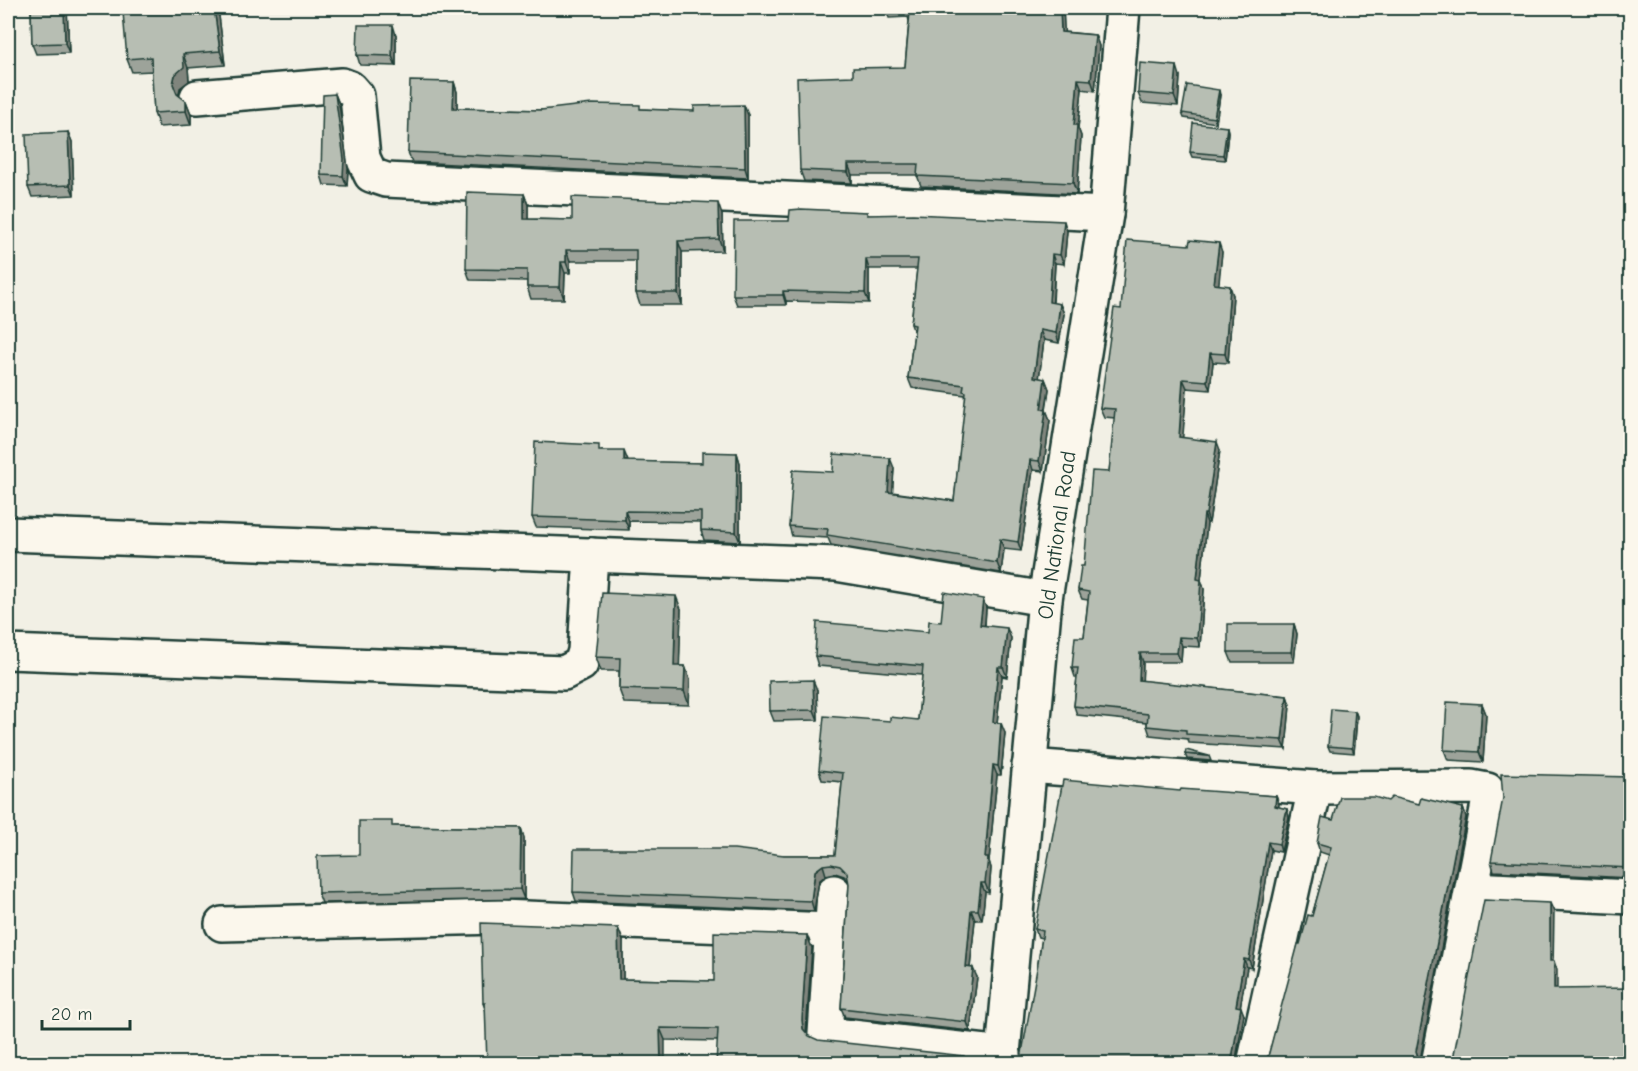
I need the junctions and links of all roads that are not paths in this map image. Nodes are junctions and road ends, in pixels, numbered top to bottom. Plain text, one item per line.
1 (1123, 8) edge
2 (197, 97) dead end
3 (1106, 214) junction
4 (8, 534) edge
5 (591, 555) junction
6 (1046, 599) junction
7 (8, 652) edge
8 (1029, 766) junction
9 (1315, 788) junction
10 (1474, 889) junction
11 (834, 892) dead end
12 (1630, 897) edge
13 (222, 924) dead end
14 (831, 930) junction
15 (1003, 1059) edge
16 (1254, 1064) edge
17 (1438, 1064) edge

1 - 3 street, Old National Road
2 - 3 street
3 - 6 street, Old National Road
4 - 5 street
5 - 6 street
5 - 7 street
6 - 8 street, Old National Road
8 - 9 street
8 - 15 street, Old National Road
9 - 10 street
9 - 16 street
10 - 12 street
10 - 17 street
11 - 14 street
13 - 14 street
14 - 15 street

